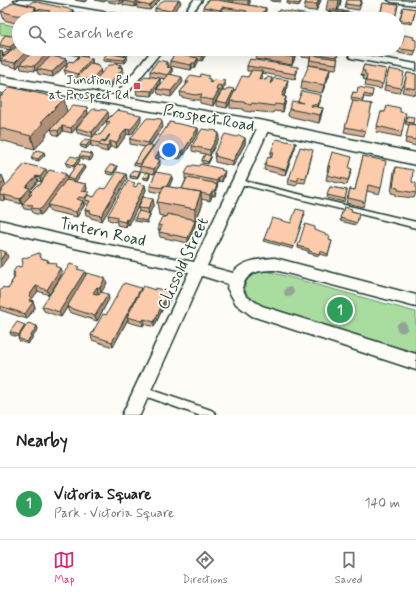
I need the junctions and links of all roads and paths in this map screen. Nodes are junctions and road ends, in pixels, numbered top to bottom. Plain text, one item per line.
1 (18, 0) edge
2 (198, 0) edge
3 (392, 0) edge
4 (416, 3) edge
5 (87, 12) edge
6 (189, 12) edge
7 (152, 56) edge
8 (354, 56) dead end
9 (416, 67) edge
10 (0, 80) edge
11 (116, 101) junction
12 (264, 126) junction
13 (416, 159) edge
14 (240, 182) junction
15 (0, 225) edge
16 (416, 225) edge
17 (198, 269) junction
18 (236, 280) junction
19 (416, 301) edge
20 (416, 362) edge
21 (142, 391) junction
22 (131, 415) edge
23 (211, 415) edge

1 - 5 street
2 - 6 street
3 - 4 street
7 - 11 street
8 - 9 street
10 - 11 street, Prospect Road
11 - 12 street, Prospect Road
12 - 13 street, Prospect Road
12 - 14 street, Clissold Street
14 - 16 lane
14 - 17 street, Clissold Street
15 - 17 street, Tintern Road
17 - 18 street, Tintern Road
17 - 21 street, Clissold Street
18 - 19 street
18 - 20 street
21 - 22 street, Clissold Street
21 - 23 lane

